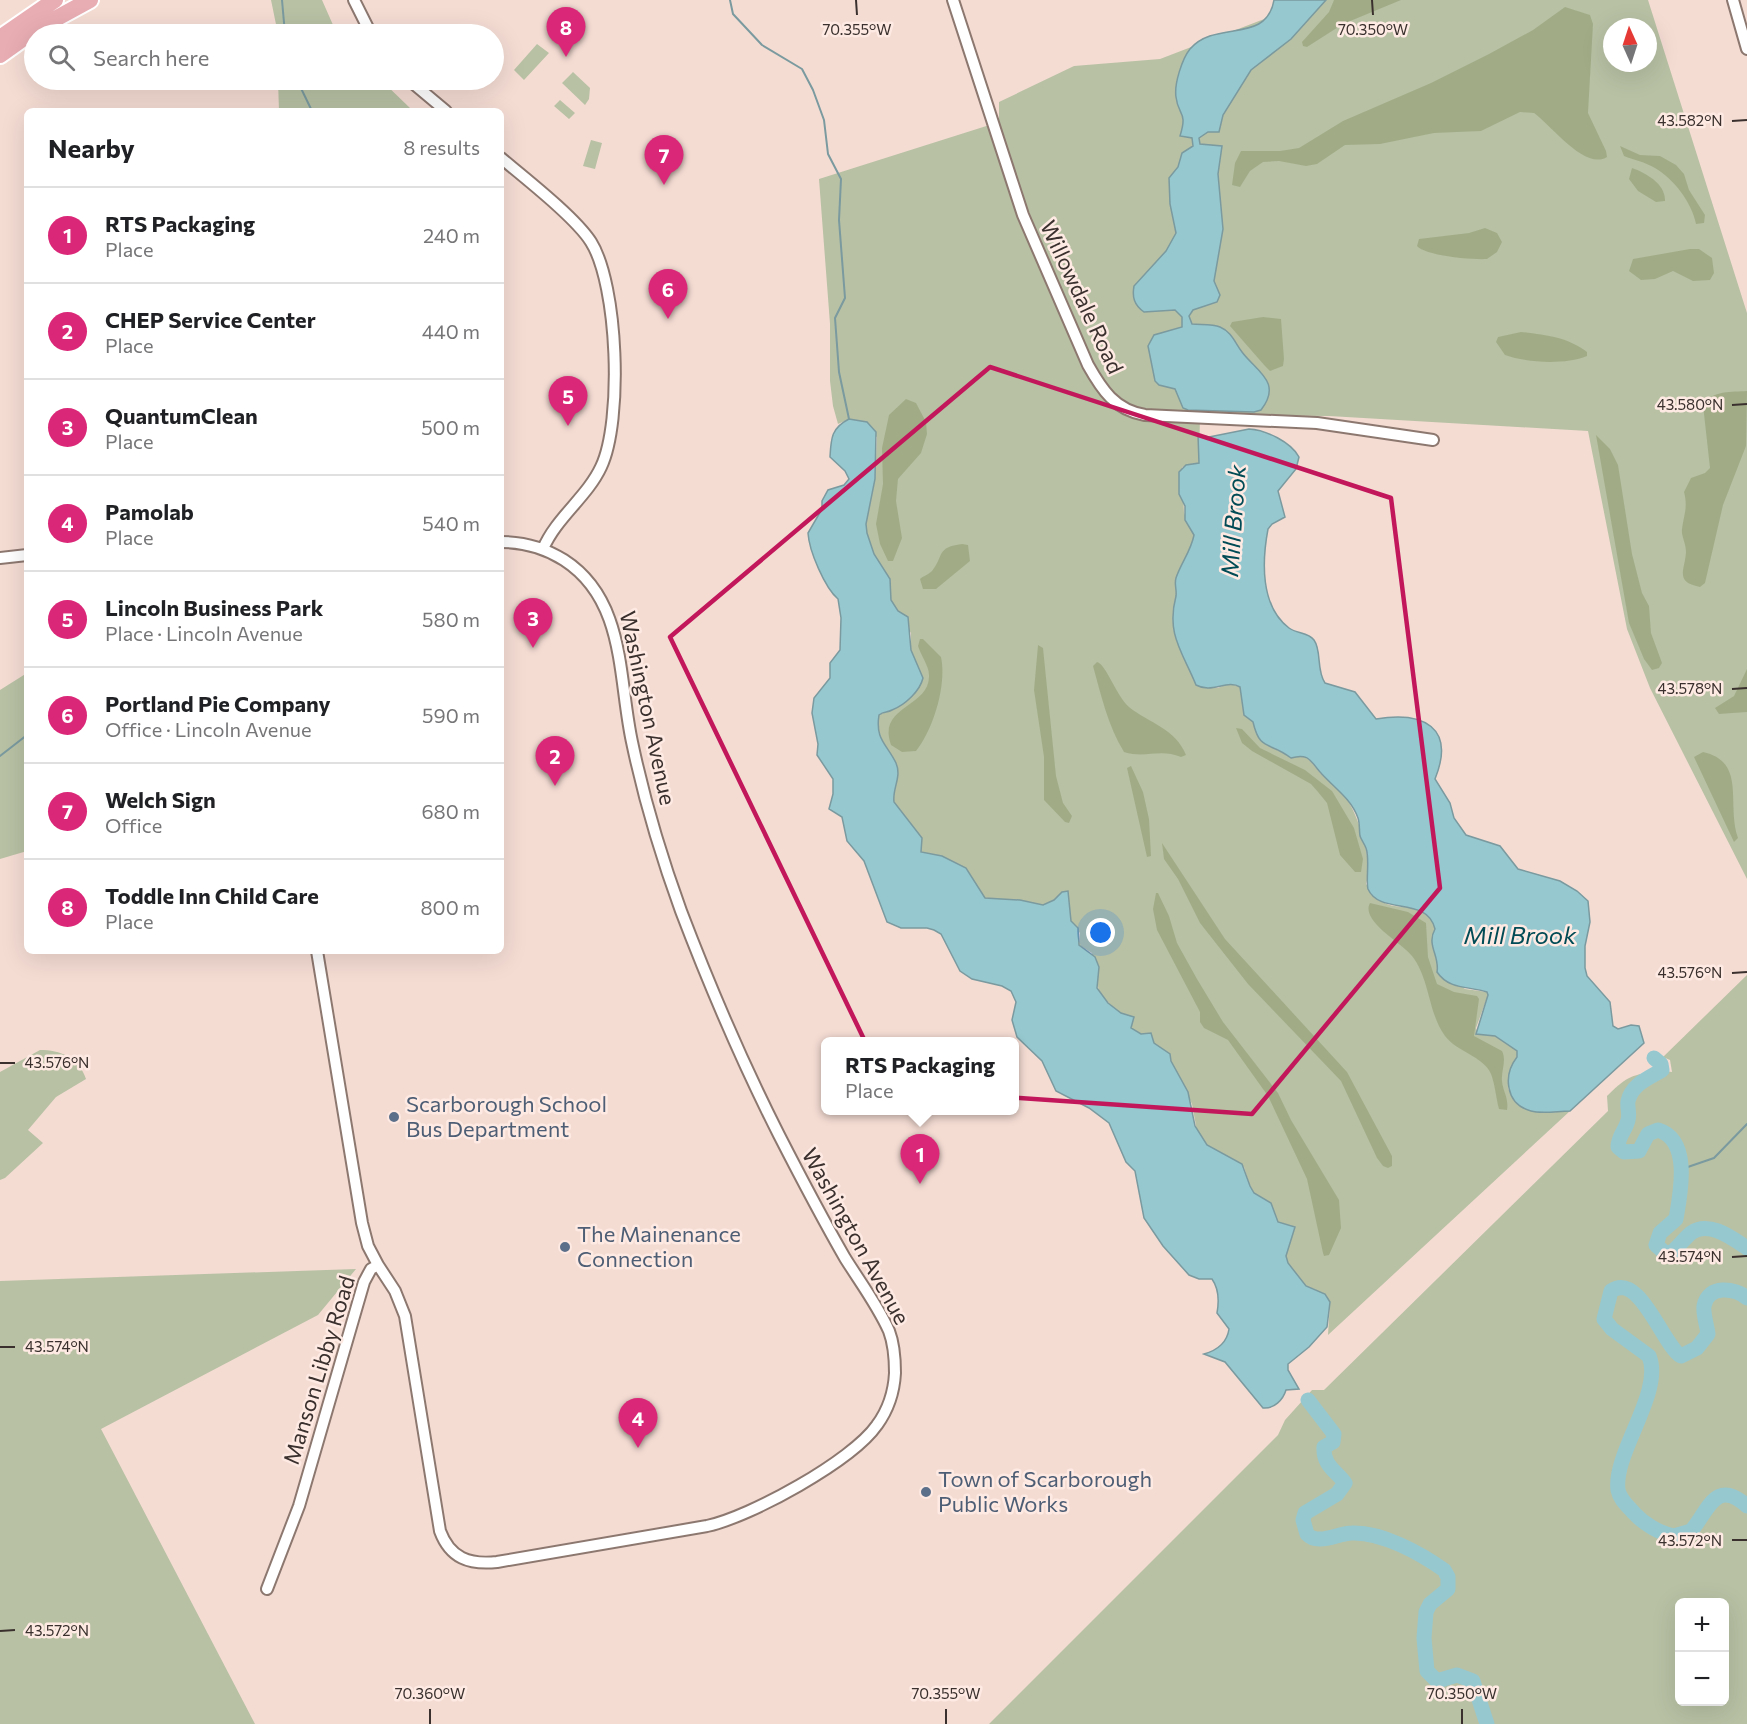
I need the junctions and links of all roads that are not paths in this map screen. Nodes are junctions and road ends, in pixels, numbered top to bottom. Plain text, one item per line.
1 (55, 0) edge
2 (90, 0) edge
3 (354, 0) edge
4 (953, 0) edge
5 (1733, 0) edge
6 (46, 24) edge
7 (366, 24) edge
8 (0, 38) edge
9 (24, 38) edge
10 (1747, 49) edge
11 (0, 55) edge
12 (421, 90) edge
13 (442, 108) edge
14 (504, 161) edge
15 (1433, 440) dead end
16 (504, 542) edge
17 (543, 549) junction
18 (24, 555) edge
19 (0, 558) edge
20 (317, 954) edge
21 (378, 1265) junction
22 (267, 1589) dead end

1 - 8 main road
2 - 6 main road
3 - 7 street
4 - 15 street, Willowdale Road
5 - 10 street
9 - 11 main road
12 - 13 street
14 - 17 street
16 - 17 street, Washington Avenue
17 - 21 street, Washington Avenue
18 - 19 street
20 - 21 street, Manson Libby Road
21 - 22 street, Manson Libby Road

